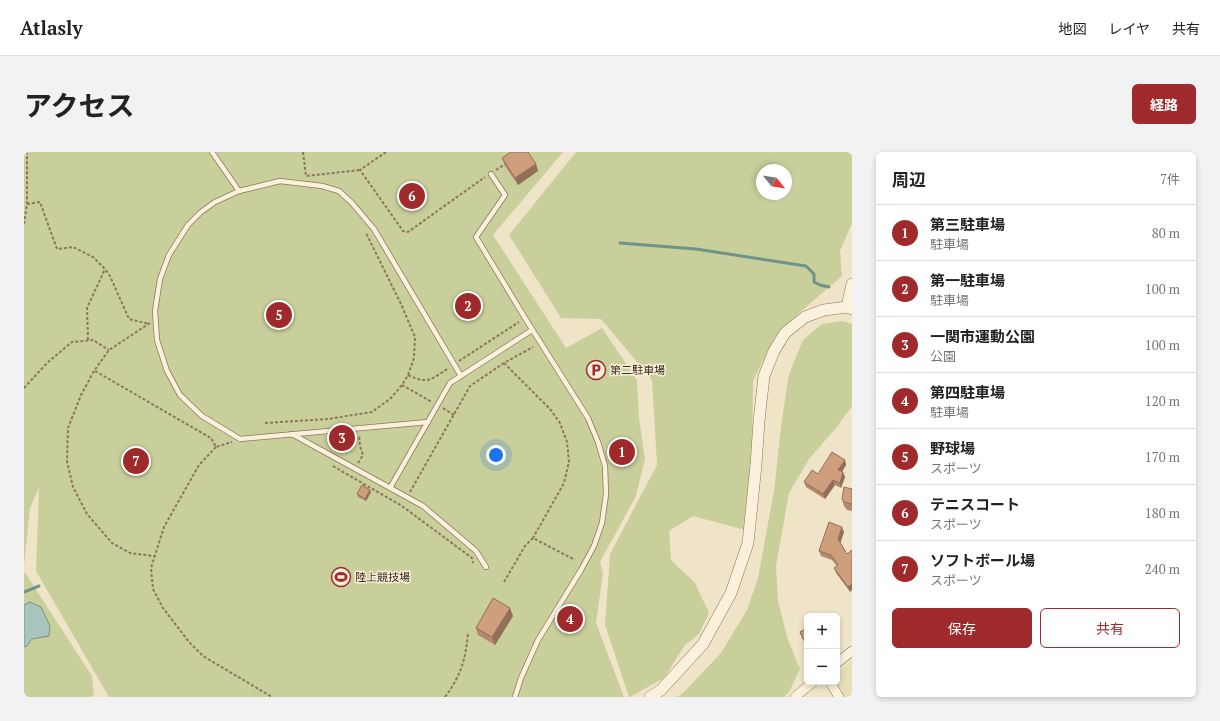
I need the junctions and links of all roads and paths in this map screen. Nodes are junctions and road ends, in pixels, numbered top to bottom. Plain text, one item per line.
1 (27, 152) edge
2 (212, 152) edge
3 (303, 152) edge
4 (386, 152) edge
5 (510, 161) edge
6 (360, 170) junction
7 (491, 174) junction
8 (239, 191) junction
9 (27, 204) junction
10 (24, 224) edge
11 (366, 233) dead end
12 (106, 269) junction
13 (852, 284) edge
14 (850, 308) edge
15 (525, 318) junction
16 (156, 319) junction
17 (149, 324) junction
18 (532, 330) junction
19 (88, 340) junction
20 (533, 347) dead end
21 (109, 350) junction
22 (504, 363) junction
23 (454, 365) junction
24 (94, 371) junction
25 (408, 375) junction
26 (461, 376) junction
27 (402, 385) junction
28 (24, 388) edge
29 (438, 405) junction
30 (357, 414) junction
31 (454, 414) junction
32 (428, 422) junction
33 (265, 423) dead end
34 (358, 428) junction
35 (292, 434) junction
36 (240, 439) junction
37 (216, 447) junction
38 (333, 466) dead end
39 (355, 469) junction
40 (350, 476) junction
41 (390, 488) junction
42 (407, 497) junction
43 (402, 506) junction
44 (533, 538) junction
45 (154, 556) junction
46 (575, 560) dead end
47 (473, 563) dead end
48 (486, 567) dead end
49 (504, 582) dead end
50 (468, 632) dead end
51 (852, 650) edge
52 (840, 660) edge
53 (810, 685) edge
54 (832, 685) edge
55 (272, 697) edge
56 (445, 697) edge
57 (515, 697) edge
58 (650, 697) edge
59 (796, 697) edge
60 (839, 697) edge

1 - 9 path
2 - 8 lane
3 - 6 path
4 - 6 path
5 - 7 path
6 - 7 path
7 - 15 lane
8 - 16 lane
8 - 23 lane
9 - 10 path
9 - 12 path
11 - 25 path
12 - 17 path
12 - 19 path
13 - 14 street
14 - 58 street
15 - 18 lane
15 - 23 path
16 - 17 path
16 - 36 lane
17 - 21 path
18 - 26 lane
18 - 57 lane
19 - 21 path
19 - 28 path
20 - 22 path
21 - 24 path
22 - 31 path
22 - 44 path
23 - 25 path
23 - 26 lane
24 - 37 path
24 - 45 path
25 - 27 path
26 - 29 lane
27 - 29 path
27 - 30 path
29 - 31 path
29 - 32 lane
30 - 33 path
30 - 34 path
31 - 42 path
32 - 34 lane
32 - 41 lane
34 - 35 lane
34 - 39 path
35 - 36 lane
35 - 39 lane
36 - 37 path
37 - 45 path
38 - 40 path
39 - 40 path
39 - 41 lane
40 - 43 path
41 - 42 lane
42 - 43 path
42 - 48 lane
43 - 47 path
44 - 46 path
44 - 49 path
45 - 55 path
50 - 56 path
51 - 52 street
53 - 59 street
54 - 60 street

